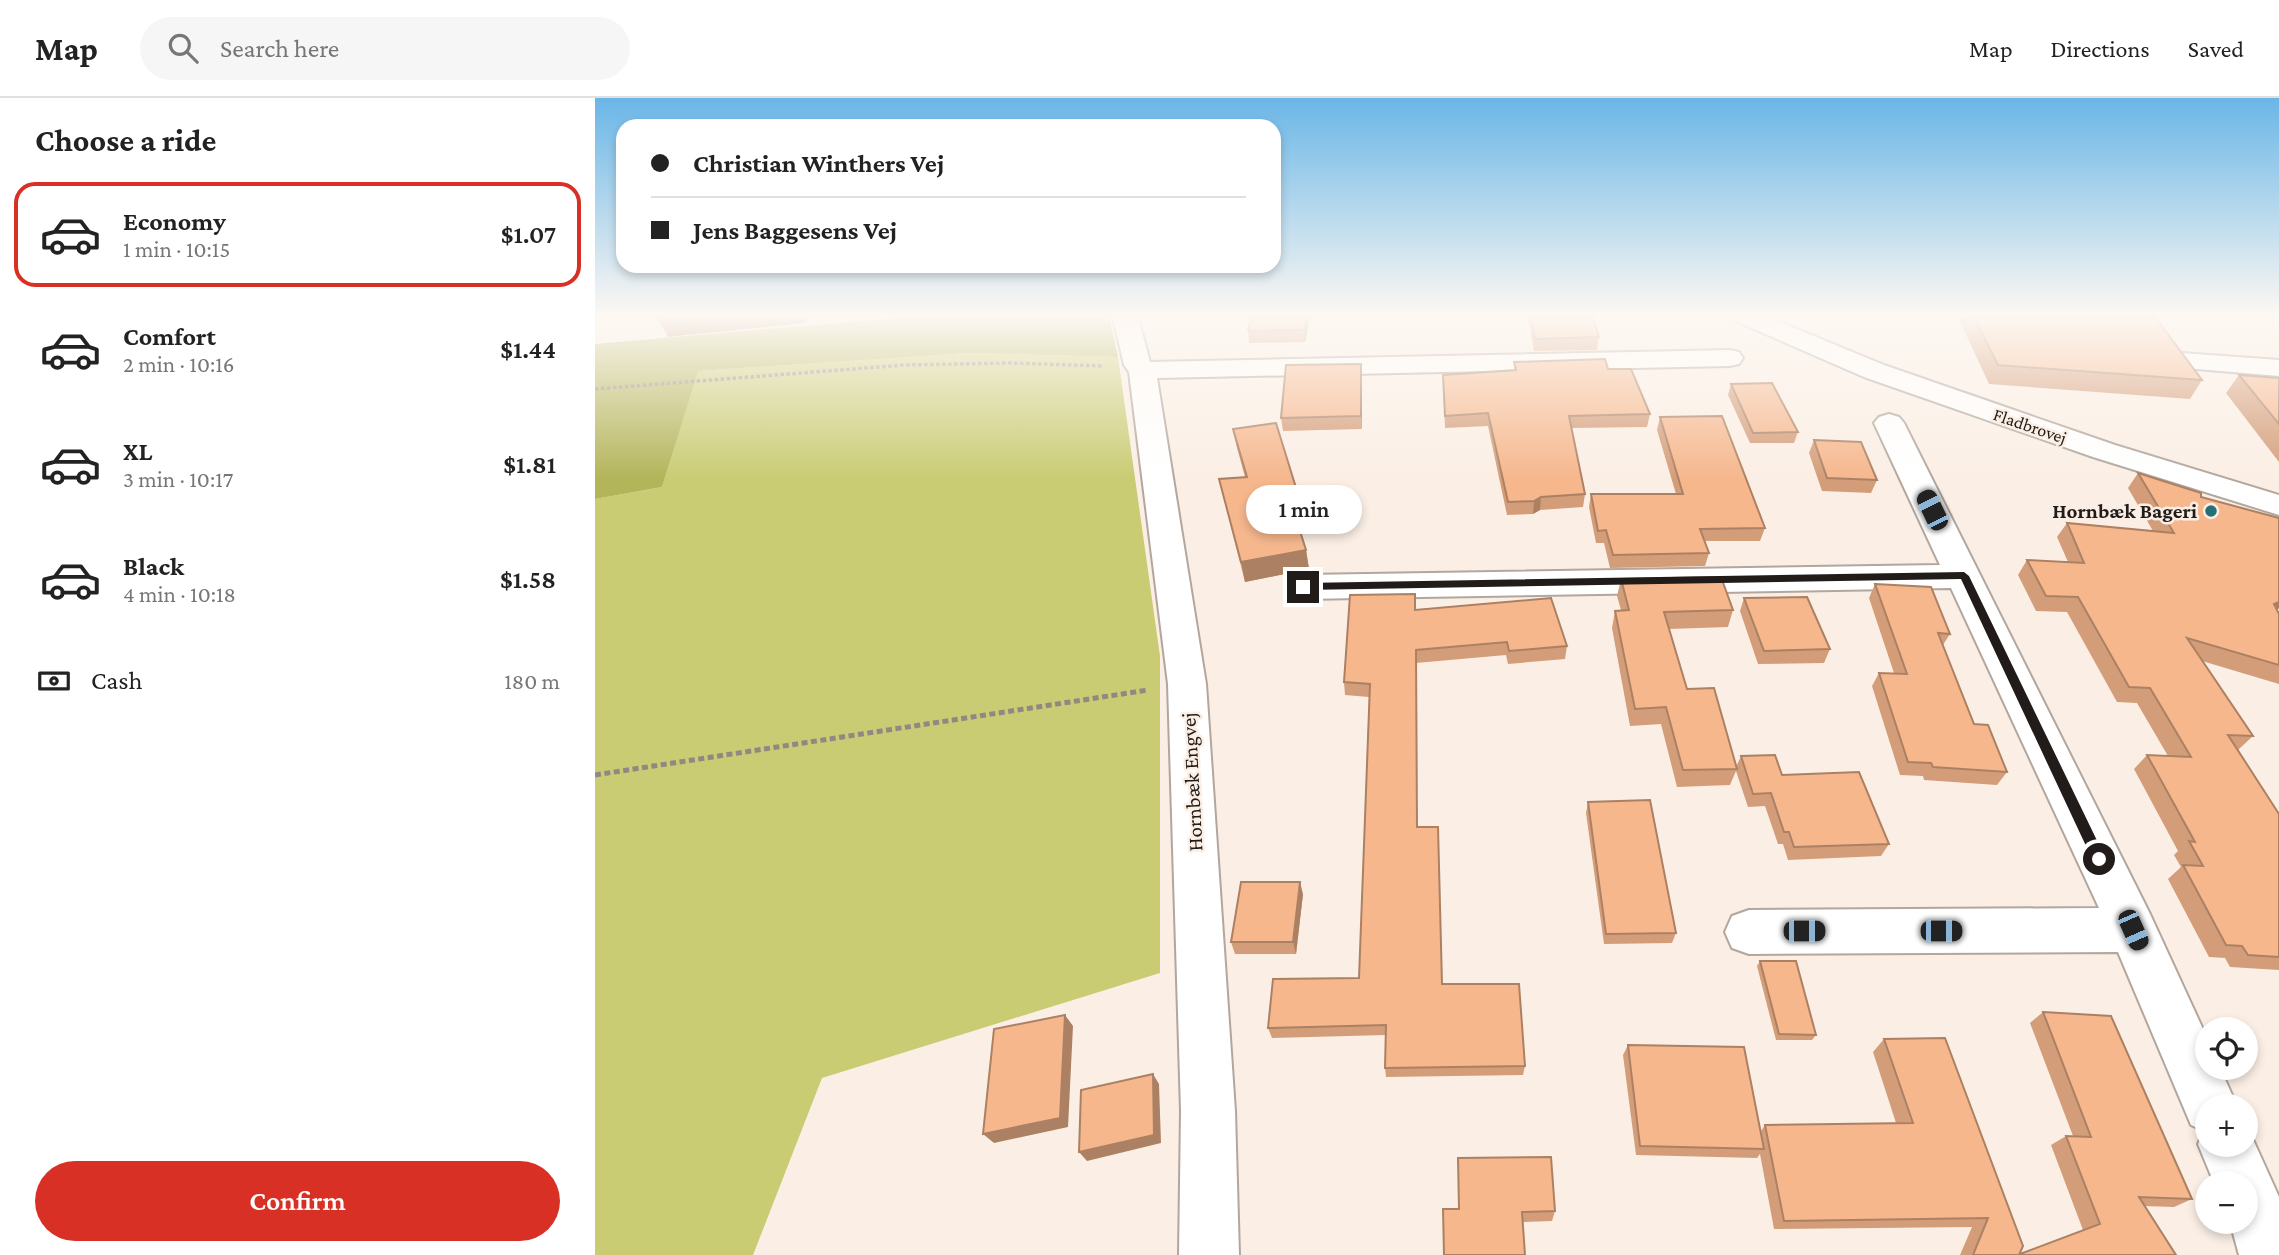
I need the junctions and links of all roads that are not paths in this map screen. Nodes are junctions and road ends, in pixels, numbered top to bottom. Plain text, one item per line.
1 (1140, 371) edge
2 (1875, 371) edge
3 (1889, 423) dead end
4 (2279, 505) edge
5 (1964, 576) junction
6 (1303, 587) dead end
7 (2133, 930) junction
8 (1749, 932) dead end
9 (2205, 1094) edge
10 (2232, 1157) edge
11 (2259, 1214) edge
12 (1209, 1255) edge

1 - 12 street, Hornbæk Engvej
2 - 4 street, Fladbrovej
3 - 5 street
5 - 6 street
5 - 7 street
7 - 8 street
7 - 9 street
10 - 11 street

